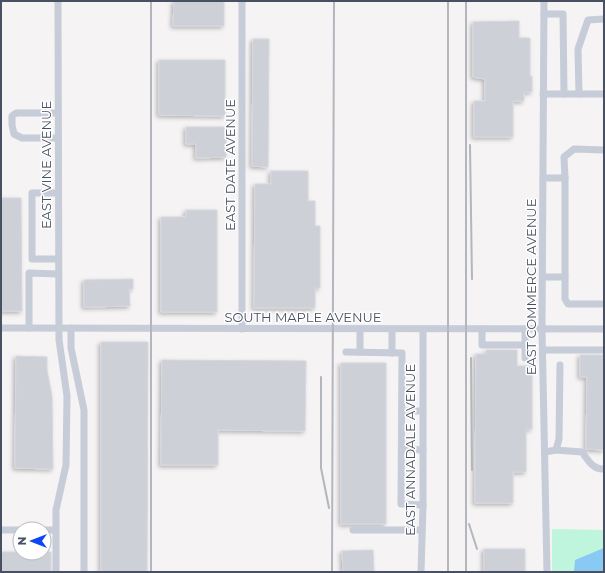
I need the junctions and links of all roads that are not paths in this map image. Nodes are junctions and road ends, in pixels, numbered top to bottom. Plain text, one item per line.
1 (58, 1) edge
2 (242, 1) edge
3 (544, 1) edge
4 (544, 14) junction
5 (604, 20) edge
6 (543, 94) junction
7 (564, 94) junction
8 (579, 94) junction
9 (604, 94) edge
10 (58, 113) junction
11 (58, 138) junction
12 (604, 150) edge
13 (543, 178) junction
14 (565, 178) junction
15 (58, 193) junction
16 (58, 259) junction
17 (58, 274) junction
18 (543, 277) junction
19 (565, 277) junction
20 (604, 304) edge
21 (1, 328) edge
22 (29, 328) junction
23 (58, 328) junction
24 (71, 328) junction
25 (242, 329) junction
26 (360, 329) junction
27 (392, 329) junction
28 (423, 329) junction
29 (482, 329) junction
30 (525, 329) junction
31 (542, 329) junction
32 (604, 329) edge
33 (525, 345) junction
34 (543, 350) junction
35 (604, 350) edge
36 (346, 352) dead end
37 (360, 352) junction
38 (392, 353) junction
39 (525, 358) dead end
40 (560, 365) dead end
41 (402, 411) junction
42 (423, 411) junction
43 (403, 449) junction
44 (423, 450) junction
45 (556, 450) junction
46 (545, 452) junction
47 (604, 469) edge
48 (423, 506) junction
49 (1, 530) edge
50 (12, 530) edge
51 (55, 530) joint
52 (353, 530) dead end
53 (422, 530) junction
54 (56, 572) edge
55 (84, 572) edge
56 (421, 572) edge
57 (547, 572) edge

1 - 10 street, EAST VINE AVENUE
2 - 25 street, EAST DATE AVENUE
3 - 4 street, EAST COMMERCE AVENUE
4 - 6 street, EAST COMMERCE AVENUE
4 - 7 street
5 - 8 street
6 - 7 street
6 - 13 street, EAST COMMERCE AVENUE
7 - 8 street
8 - 9 street
10 - 11 street, EAST VINE AVENUE
10 - 11 street
11 - 15 street, EAST VINE AVENUE
12 - 14 street
13 - 14 street
13 - 18 street, EAST COMMERCE AVENUE
14 - 19 street
15 - 16 street, EAST VINE AVENUE
15 - 16 street
16 - 17 street, EAST VINE AVENUE
17 - 22 street
17 - 23 street, EAST VINE AVENUE
18 - 19 street
18 - 31 street, EAST COMMERCE AVENUE
19 - 20 street
21 - 22 street, SOUTH MAPLE AVENUE
22 - 23 street, SOUTH MAPLE AVENUE
23 - 24 street, SOUTH MAPLE AVENUE
23 - 51 street, EAST VINE AVENUE
24 - 25 street, SOUTH MAPLE AVENUE
24 - 55 street
25 - 26 street, SOUTH MAPLE AVENUE
26 - 27 street, SOUTH MAPLE AVENUE
26 - 37 street
27 - 28 street, SOUTH MAPLE AVENUE
27 - 38 street
28 - 29 street, SOUTH MAPLE AVENUE
28 - 42 street, EAST ANNADALE AVENUE
29 - 30 street, SOUTH MAPLE AVENUE
29 - 33 street
30 - 31 street, SOUTH MAPLE AVENUE
30 - 33 street
31 - 32 street, SOUTH MAPLE AVENUE
31 - 34 street, EAST COMMERCE AVENUE
33 - 39 street
34 - 35 street
34 - 46 street, EAST COMMERCE AVENUE
36 - 37 street
37 - 38 street
38 - 41 street
40 - 45 street
41 - 42 street
41 - 43 street
42 - 44 street, EAST ANNADALE AVENUE
43 - 44 street
43 - 48 street
44 - 48 street, EAST ANNADALE AVENUE
45 - 46 street
45 - 47 street
46 - 57 street, EAST COMMERCE AVENUE
48 - 53 street, EAST ANNADALE AVENUE
49 - 50 street
51 - 54 street, EAST VINE AVENUE
52 - 53 street
53 - 56 street, EAST ANNADALE AVENUE

